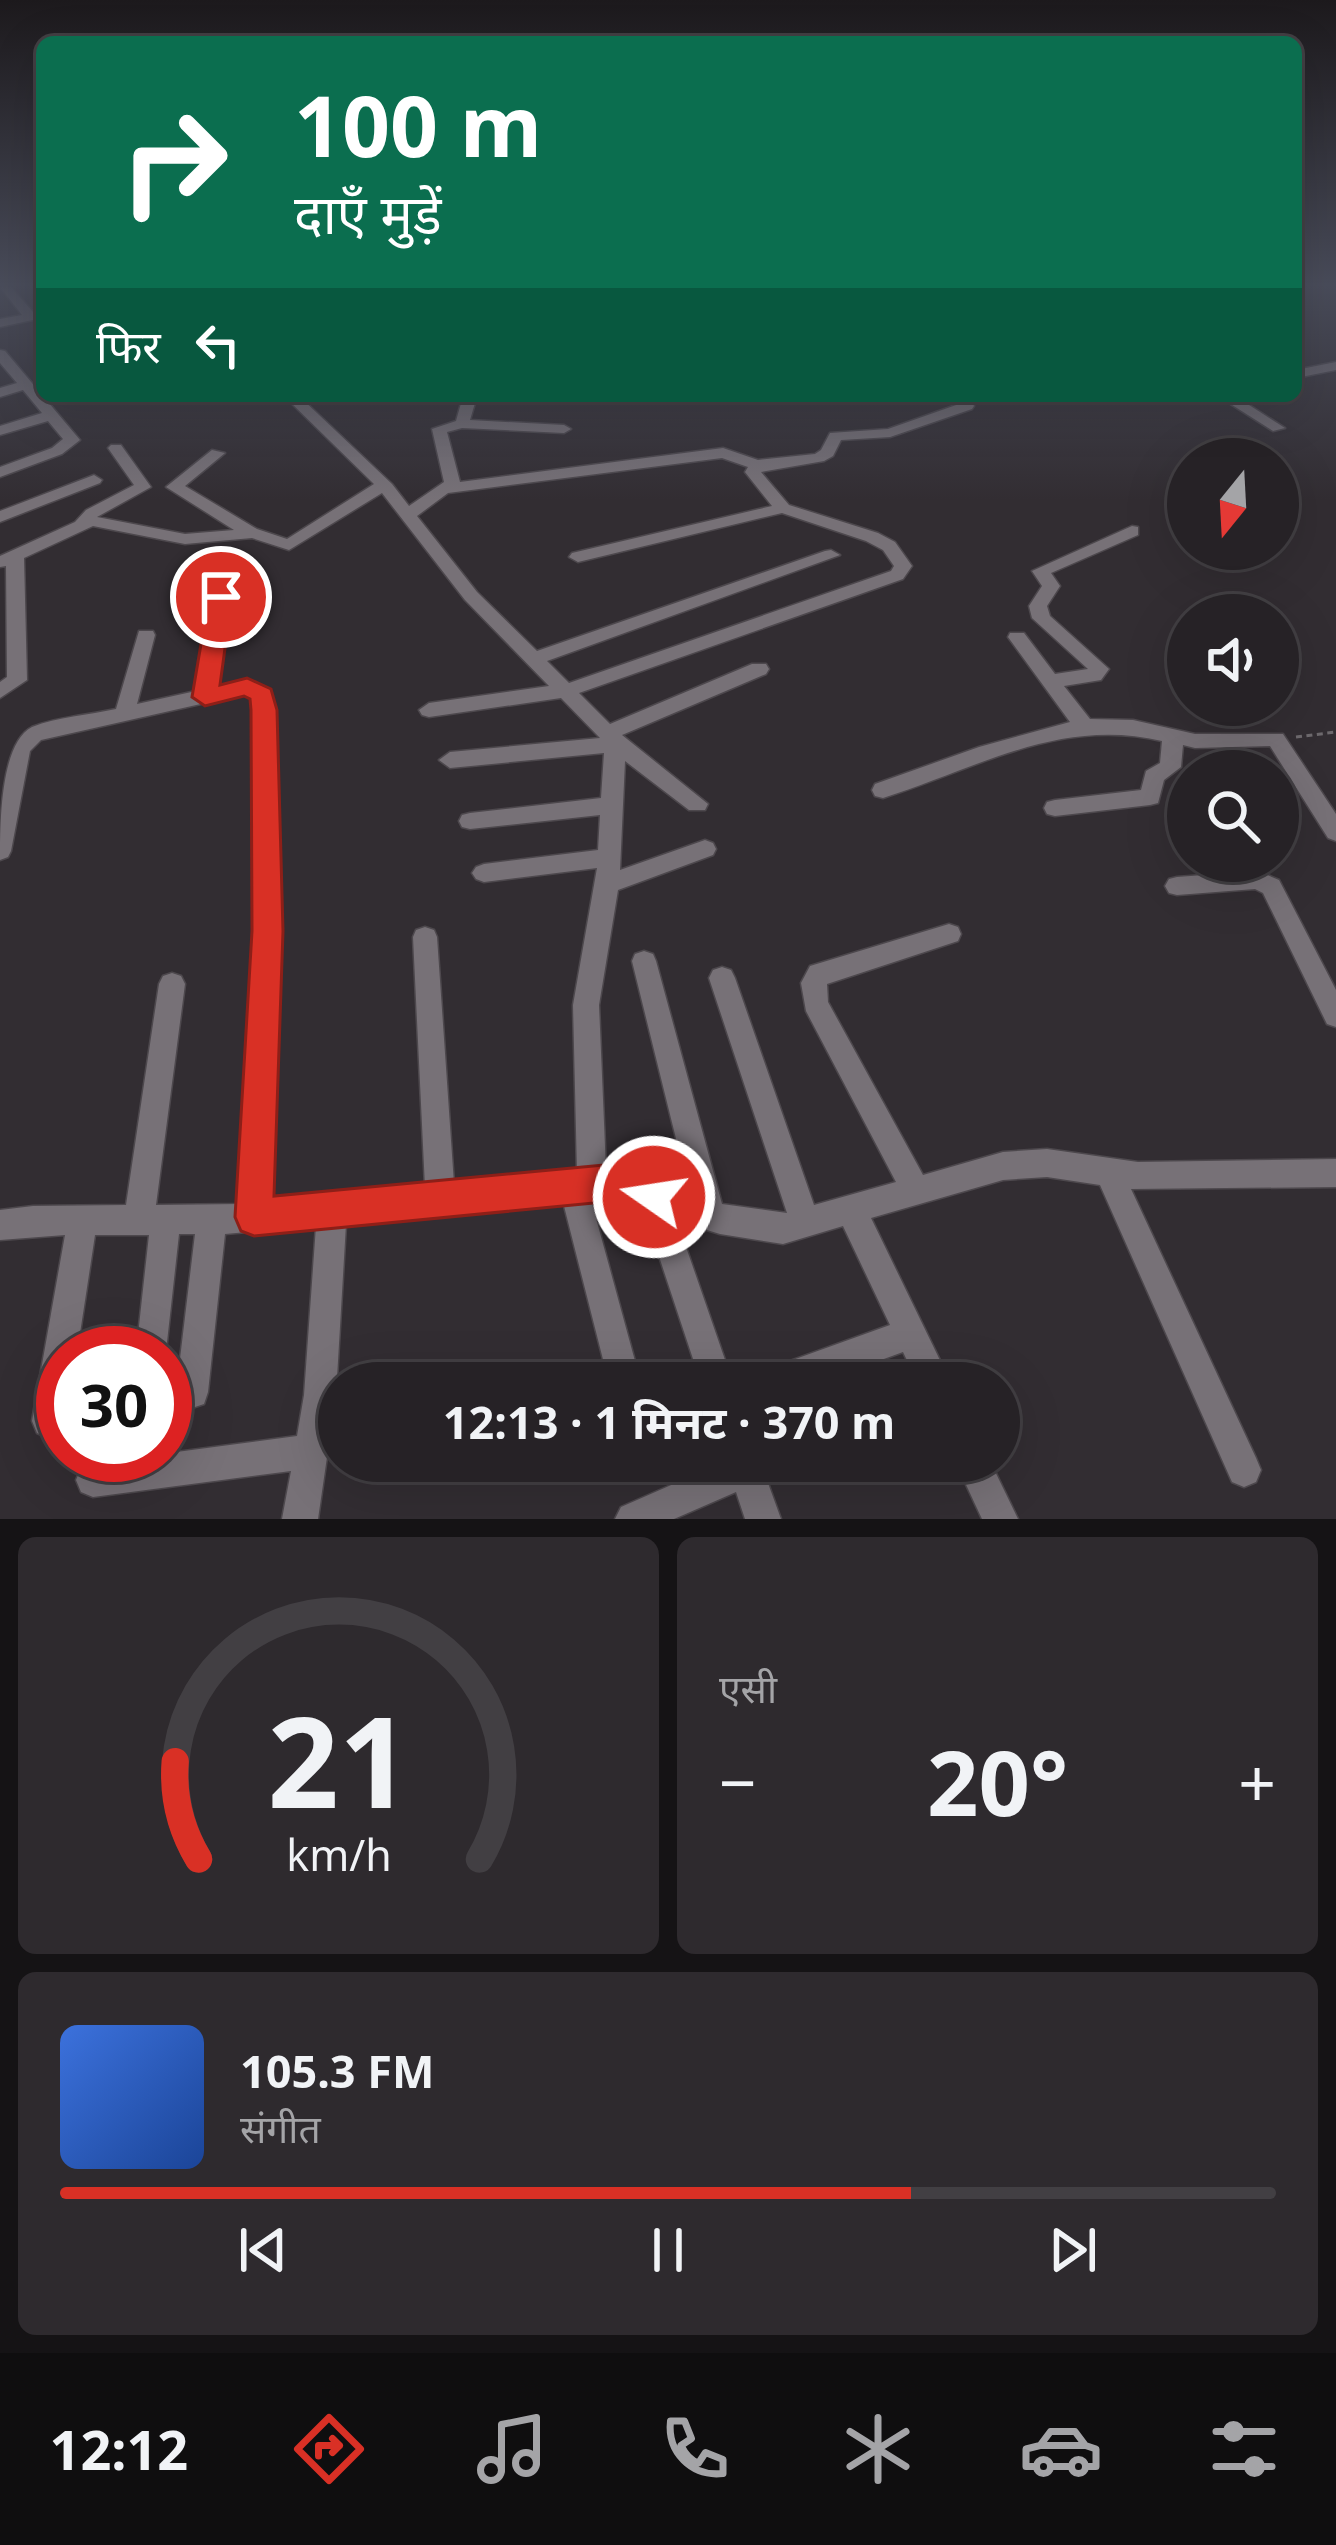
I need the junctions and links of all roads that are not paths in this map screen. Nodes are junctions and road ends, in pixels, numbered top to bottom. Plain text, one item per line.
1 (2, 360) edge
2 (1336, 366) edge
3 (1302, 373) edge
4 (24, 385) junction
5 (0, 393) edge
6 (36, 398) edge
7 (40, 402) edge
8 (297, 402) edge
9 (468, 402) edge
10 (965, 402) edge
11 (1235, 402) edge
12 (52, 415) junction
13 (462, 424) junction
14 (1278, 428) dead end
15 (564, 429) dead end
16 (0, 431) edge
17 (116, 448) dead end
18 (217, 453) dead end
19 (758, 465) junction
20 (0, 472) edge
21 (94, 480) dead end
22 (384, 485) junction
23 (443, 490) junction
24 (783, 508) junction
25 (409, 514) junction
26 (0, 517) edge
27 (82, 525) junction
28 (1132, 531) dead end
29 (253, 533) junction
30 (831, 555) dead end
31 (578, 556) dead end
32 (8, 559) edge
33 (221, 597) dead end
34 (146, 635) dead end
35 (1017, 637) dead end
36 (533, 659) junction
37 (759, 669) dead end
38 (1049, 681) junction
39 (0, 691) edge
40 (565, 691) junction
41 (205, 697) junction
42 (430, 710) dead end
43 (124, 716) junction
44 (1084, 726) junction
45 (612, 738) junction
46 (1173, 738) junction
47 (450, 760) dead end
48 (883, 790) dead end
49 (697, 804) dead end
50 (614, 805) junction
51 (1054, 808) dead end
52 (470, 821) dead end
53 (1336, 832) edge
54 (705, 849) dead end
55 (0, 851) edge
56 (610, 858) junction
57 (484, 873) dead end
58 (608, 884) junction
59 (1177, 886) dead end
60 (949, 934) dead end
61 (424, 937) dead end
62 (644, 961) dead end
63 (722, 978) dead end
64 (172, 983) dead end
65 (1336, 1016) edge
66 (1109, 1173) junction
67 (1336, 1173) edge
68 (583, 1185) junction
69 (917, 1192) junction
70 (654, 1197) junction
71 (440, 1198) junction
72 (332, 1209) junction
73 (852, 1212) junction
74 (710, 1216) junction
75 (254, 1217) junction
76 (212, 1219) junction
77 (83, 1220) junction
78 (152, 1220) junction
79 (0, 1225) edge
80 (806, 1225) junction
81 (66, 1326) edge
82 (152, 1326) edge
83 (911, 1334) junction
84 (621, 1362) edge
85 (710, 1362) edge
86 (833, 1362) edge
87 (924, 1362) edge
88 (192, 1383) edge
89 (310, 1451) junction
90 (192, 1467) edge
91 (1244, 1470) dead end
92 (711, 1482) edge
93 (750, 1482) edge
94 (982, 1482) edge
95 (300, 1519) edge
96 (633, 1519) edge
97 (763, 1519) edge
98 (1000, 1519) edge

1 - 4 street
2 - 3 street
4 - 5 street
4 - 6 street
7 - 12 street
8 - 22 street
9 - 13 street
10 - 19 street
11 - 14 street
12 - 16 street
12 - 20 street
13 - 15 street
13 - 23 street
17 - 27 street
18 - 29 street
19 - 23 street
19 - 24 street
21 - 26 street
22 - 25 street
22 - 29 street
23 - 25 street
24 - 31 street
24 - 40 street
25 - 36 street
27 - 29 street
27 - 32 street
28 - 38 street
30 - 36 street
32 - 39 street
33 - 41 street
34 - 43 street
35 - 38 street
36 - 40 street
37 - 45 street
38 - 44 street
40 - 42 street
40 - 45 street
41 - 43 street
41 - 75 street
43 - 55 street
44 - 46 street
44 - 48 street
45 - 47 street
45 - 49 street
45 - 50 street
46 - 51 street
46 - 53 street
50 - 52 street
50 - 56 street
54 - 58 street
56 - 57 street
56 - 58 street
58 - 68 street
59 - 65 street
60 - 69 street
61 - 71 street
62 - 74 street
63 - 80 street
64 - 78 street
66 - 67 street
66 - 69 street
66 - 91 street
68 - 70 street
68 - 71 street
68 - 84 street
69 - 73 street
70 - 74 street
70 - 85 street
71 - 72 street
72 - 75 street
72 - 89 street
73 - 80 street
73 - 83 street
74 - 80 street
75 - 76 street
76 - 78 street
76 - 88 street
77 - 78 street
77 - 79 street
77 - 81 street
78 - 82 street
83 - 86 street
83 - 87 street
89 - 90 street
89 - 95 street
92 - 96 street
93 - 97 street
94 - 98 street

